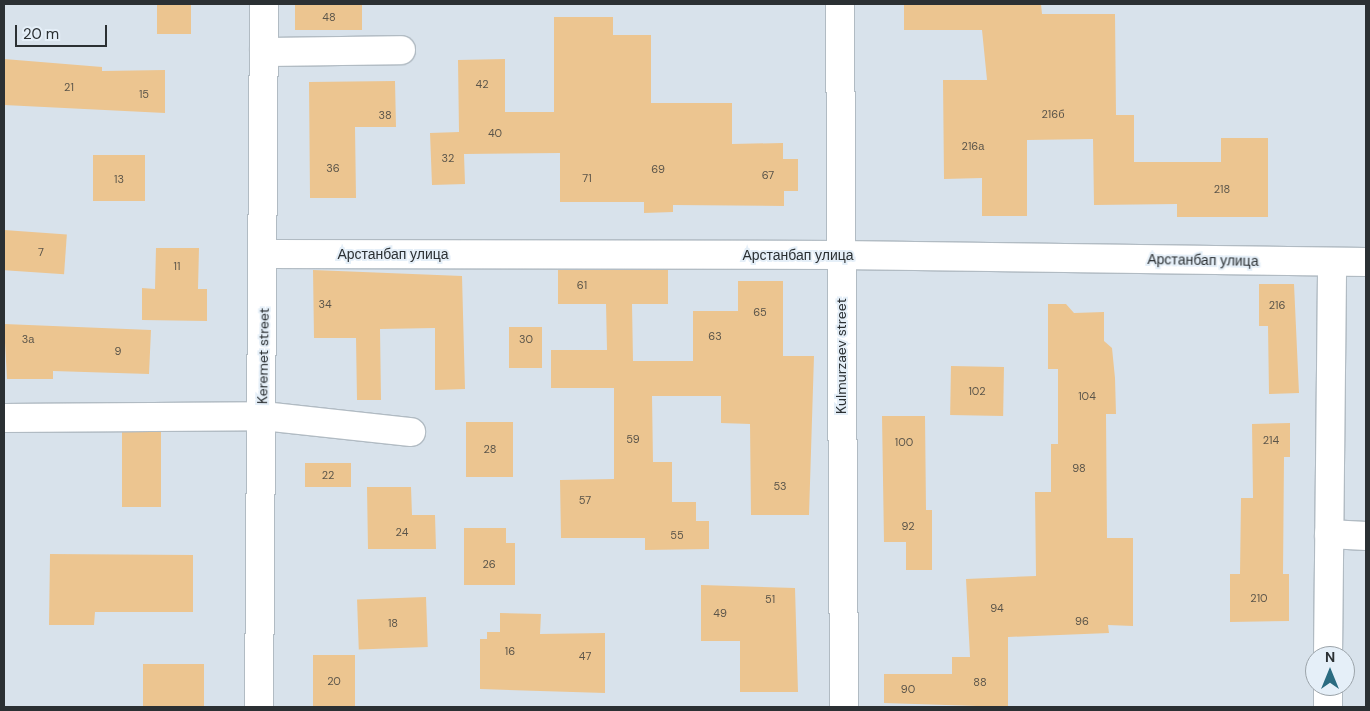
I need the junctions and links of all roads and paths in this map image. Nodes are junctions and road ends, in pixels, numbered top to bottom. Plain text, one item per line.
1 (264, 4) edge
2 (840, 4) edge
3 (401, 50) dead end
4 (264, 52) junction
5 (264, 254) junction
6 (840, 254) junction
7 (1332, 262) junction
8 (1366, 262) edge
9 (263, 416) junction
10 (4, 418) edge
11 (411, 432) dead end
12 (1329, 534) junction
13 (1366, 536) edge
14 (1328, 646) edge
15 (259, 707) edge
16 (844, 707) edge

1 - 4 street, Keremet street
2 - 6 street, Kulmurzaev street
3 - 4 street
4 - 5 street, Keremet street
5 - 6 street, Арстанбап улица
5 - 9 street, Keremet street
6 - 7 street, Арстанбап улица
6 - 16 street, Kulmurzaev street
7 - 8 street, Арстанбап улица
7 - 12 street
9 - 10 street
9 - 11 street
9 - 15 street, Keremet street
12 - 13 street
12 - 14 street

